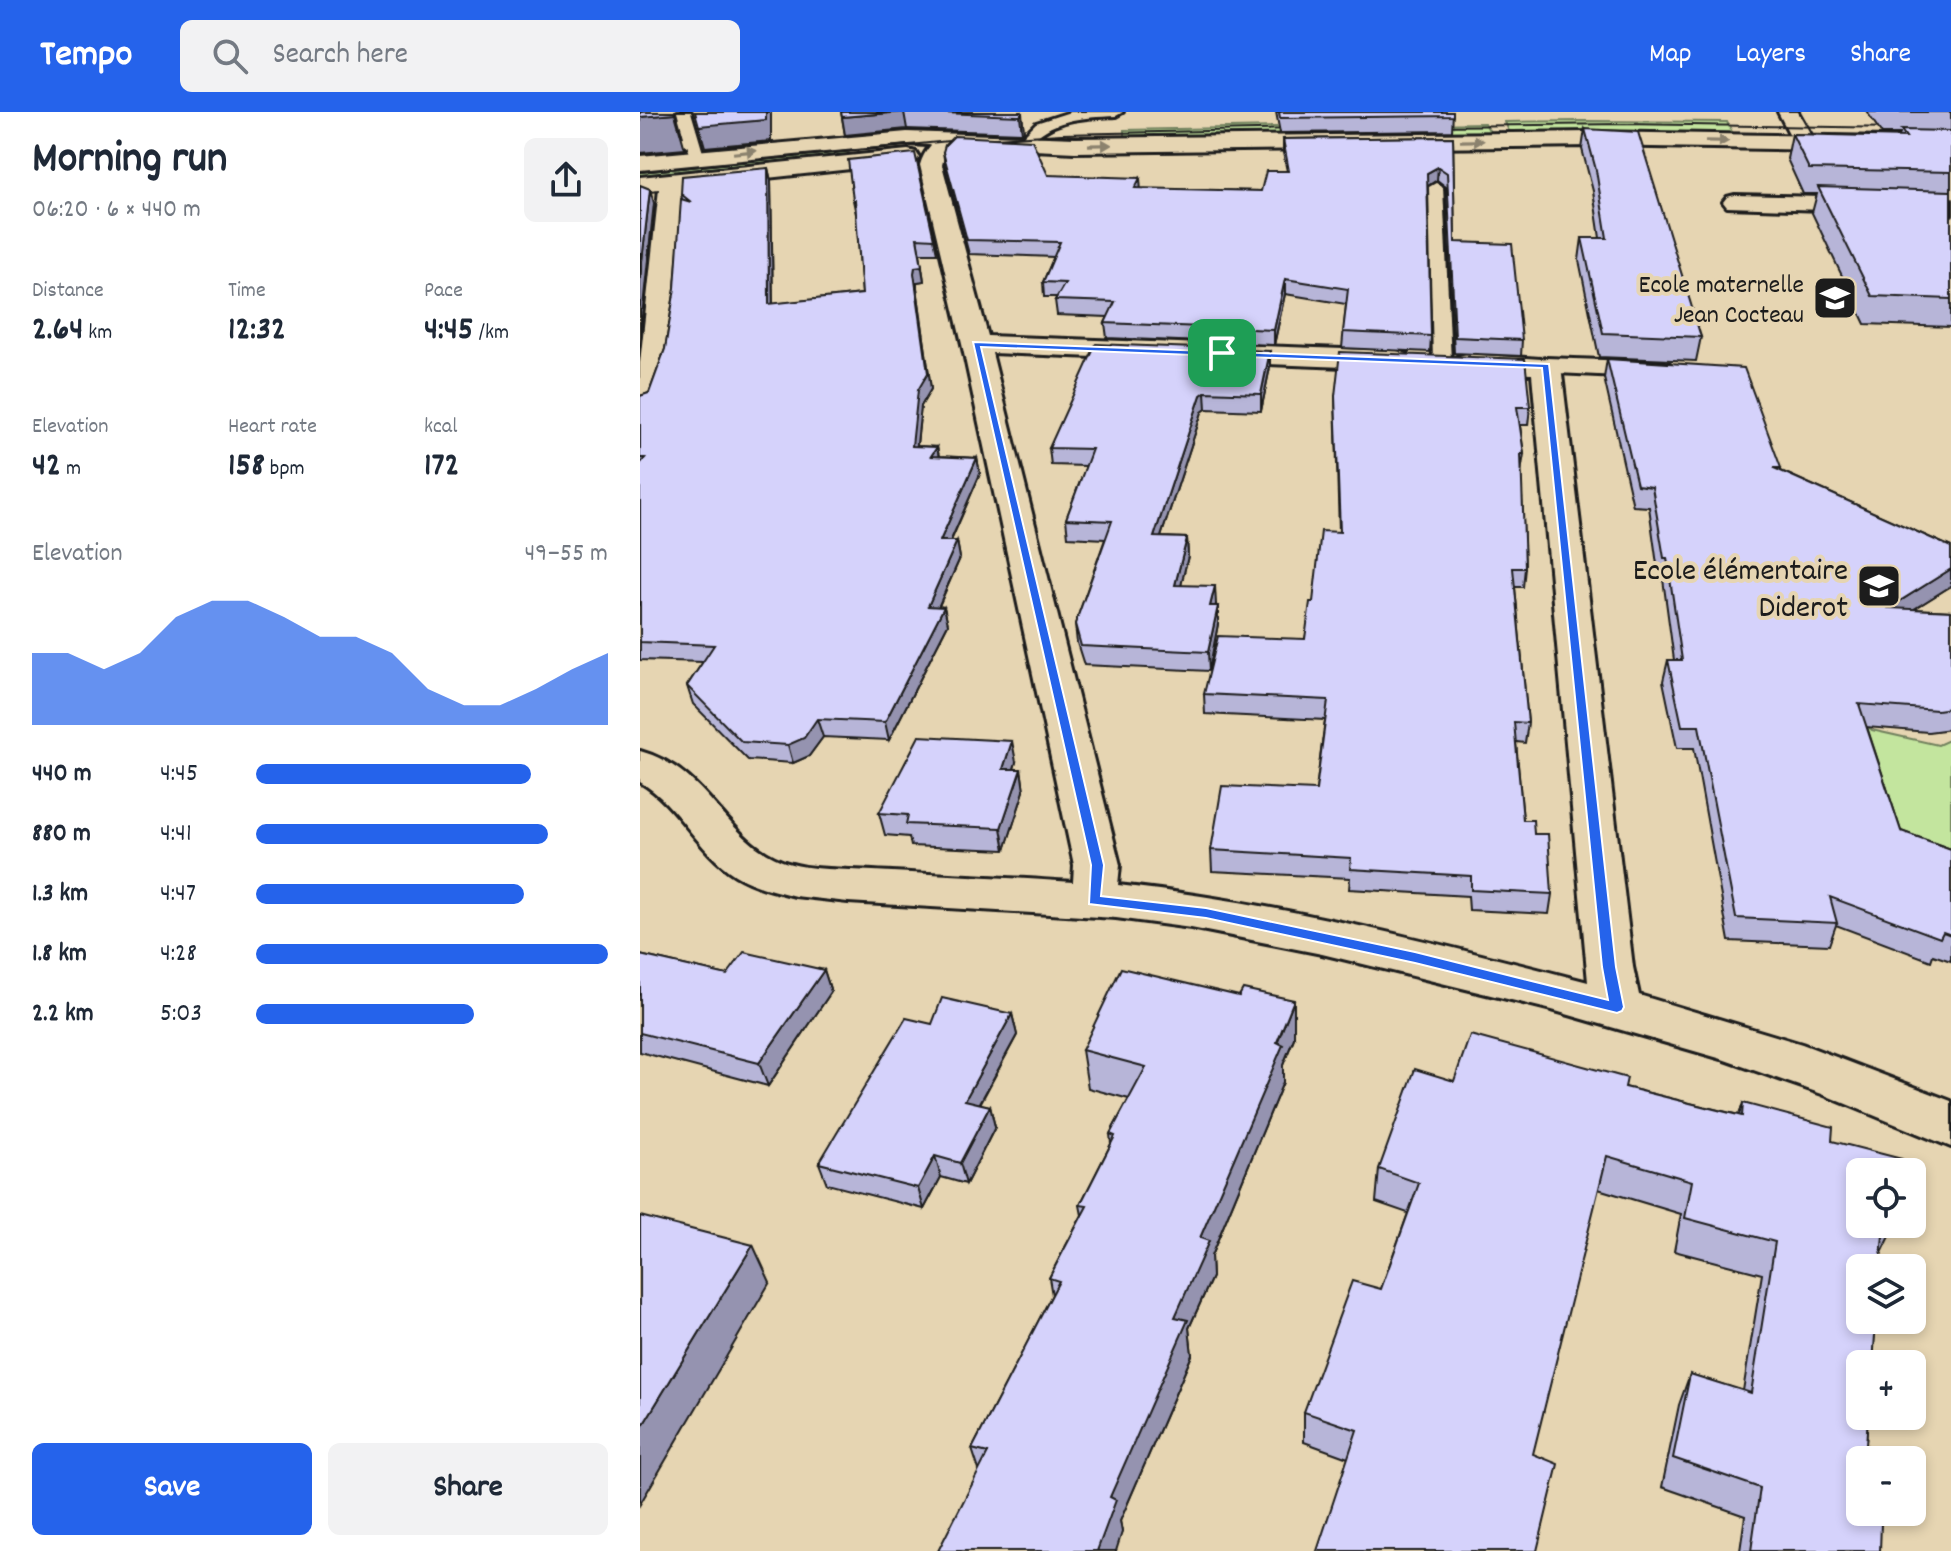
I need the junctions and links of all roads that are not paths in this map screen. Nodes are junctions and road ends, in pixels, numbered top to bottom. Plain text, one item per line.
1 (684, 112) edge
2 (1116, 112) edge
3 (1788, 112) edge
4 (1054, 114) edge
5 (1804, 142) junction
6 (1022, 144) junction
7 (640, 145) edge
8 (1951, 145) edge
9 (695, 148) junction
10 (942, 148) junction
11 (640, 163) edge
12 (672, 180) junction
13 (640, 184) edge
14 (1436, 187) edge
15 (1735, 202) dead end
16 (1951, 207) edge
17 (976, 344) junction
18 (1442, 362) junction
19 (1546, 366) junction
20 (1684, 371) edge
21 (640, 402) edge
22 (640, 765) edge
23 (1094, 901) junction
24 (1617, 1007) junction
25 (1951, 1125) edge

1 - 9 lane
2 - 4 lane
3 - 5 street
4 - 6 lane
6 -> 5 street
5 - 8 street
6 - 10 street
7 - 9 lane
9 -> 10 street
9 - 11 street
10 - 12 street
10 - 17 street
12 - 13 street
12 - 21 street
14 - 18 lane
15 - 16 street
17 - 18 street
17 - 23 street
18 - 19 street
19 - 20 street
19 - 24 street
22 - 23 street
23 - 24 street
24 - 25 street

